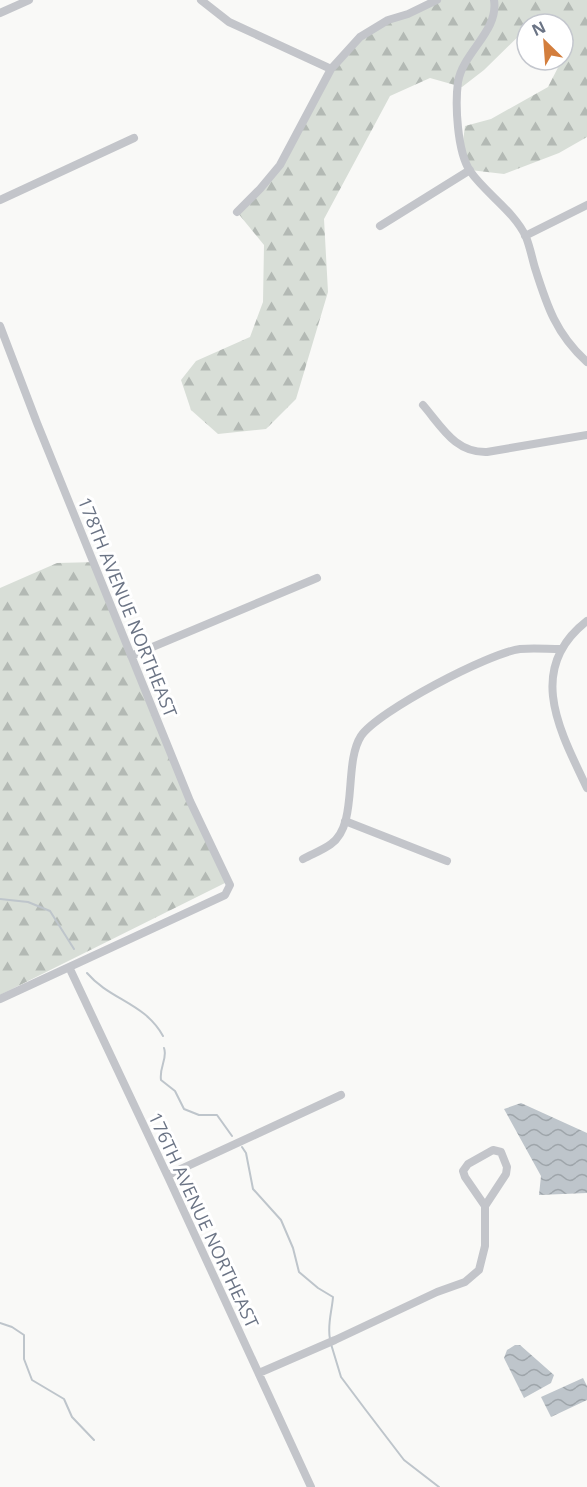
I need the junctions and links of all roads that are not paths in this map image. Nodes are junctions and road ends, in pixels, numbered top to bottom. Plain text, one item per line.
1 (29, 0) edge
2 (201, 0) edge
3 (437, 0) edge
4 (494, 0) edge
5 (0, 13) edge
6 (331, 69) junction
7 (134, 138) dead end
8 (470, 170) junction
9 (0, 200) edge
10 (587, 205) edge
11 (237, 212) dead end
12 (380, 226) dead end
13 (525, 236) junction
14 (0, 326) edge
15 (587, 362) edge
16 (423, 405) dead end
17 (587, 435) edge
18 (316, 578) dead end
19 (587, 621) edge
20 (561, 649) junction
21 (131, 656) junction
22 (587, 788) edge
23 (345, 821) junction
24 (303, 859) dead end
25 (447, 861) dead end
26 (69, 968) junction
27 (0, 999) edge
28 (341, 1095) dead end
29 (168, 1175) junction
30 (484, 1206) junction
31 (259, 1373) junction
32 (311, 1487) edge

1 - 5 street
2 - 6 street
3 - 6 street
4 - 8 street
6 - 11 street
7 - 9 street
8 - 12 street
8 - 13 street
10 - 13 street
13 - 15 street
14 - 21 street, 178TH AVENUE NORTHEAST
16 - 17 street
18 - 21 street
19 - 20 street
20 - 22 street
20 - 23 street
21 - 26 street, 178TH AVENUE NORTHEAST
23 - 24 street
23 - 25 street
26 - 27 street
26 - 29 street, 176TH AVENUE NORTHEAST
28 - 29 street
29 - 31 street, 176TH AVENUE NORTHEAST
30 - 30 street
30 - 31 street
31 - 32 street, 176TH AVENUE NORTHEAST

